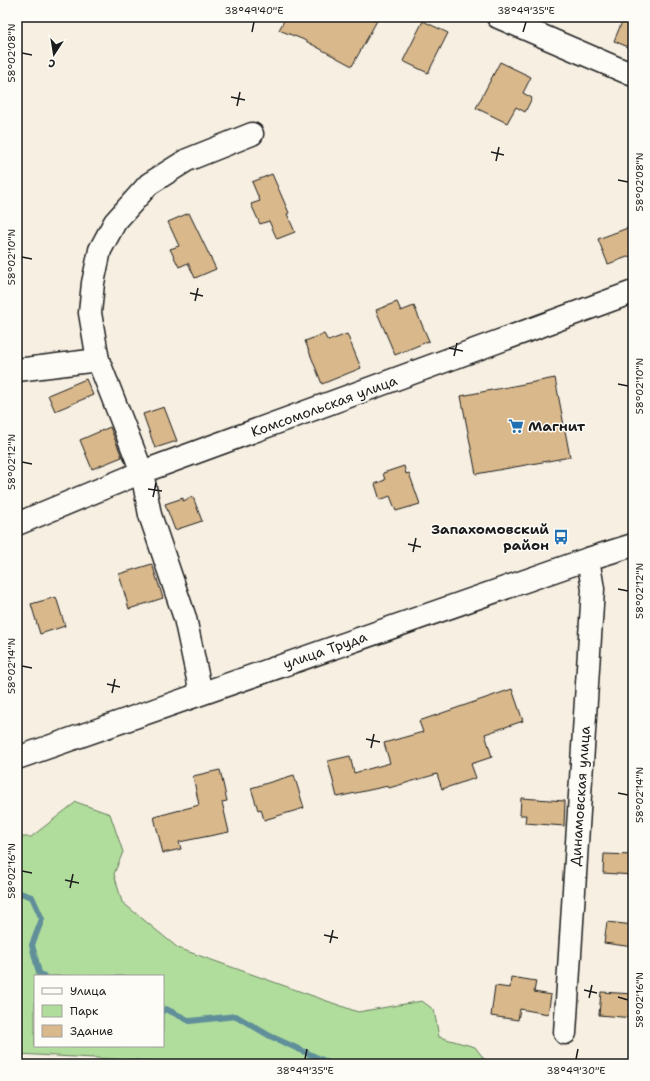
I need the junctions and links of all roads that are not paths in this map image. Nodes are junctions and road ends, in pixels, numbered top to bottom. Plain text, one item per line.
1 (498, 17) edge
2 (633, 75) edge
3 (252, 134) dead end
4 (633, 292) edge
5 (98, 360) junction
6 (17, 370) edge
7 (142, 472) junction
8 (17, 524) edge
9 (633, 545) edge
10 (588, 559) junction
11 (201, 693) junction
12 (17, 758) edge
13 (565, 1033) dead end

1 - 2 street
3 - 5 street
4 - 7 street, Комсомольская улица
5 - 6 street
5 - 7 street
7 - 8 street, Комсомольская улица
7 - 11 street
9 - 10 street, улица Труда
10 - 11 street, улица Труда
10 - 13 street, Динамовская улица
11 - 12 street, улица Труда

